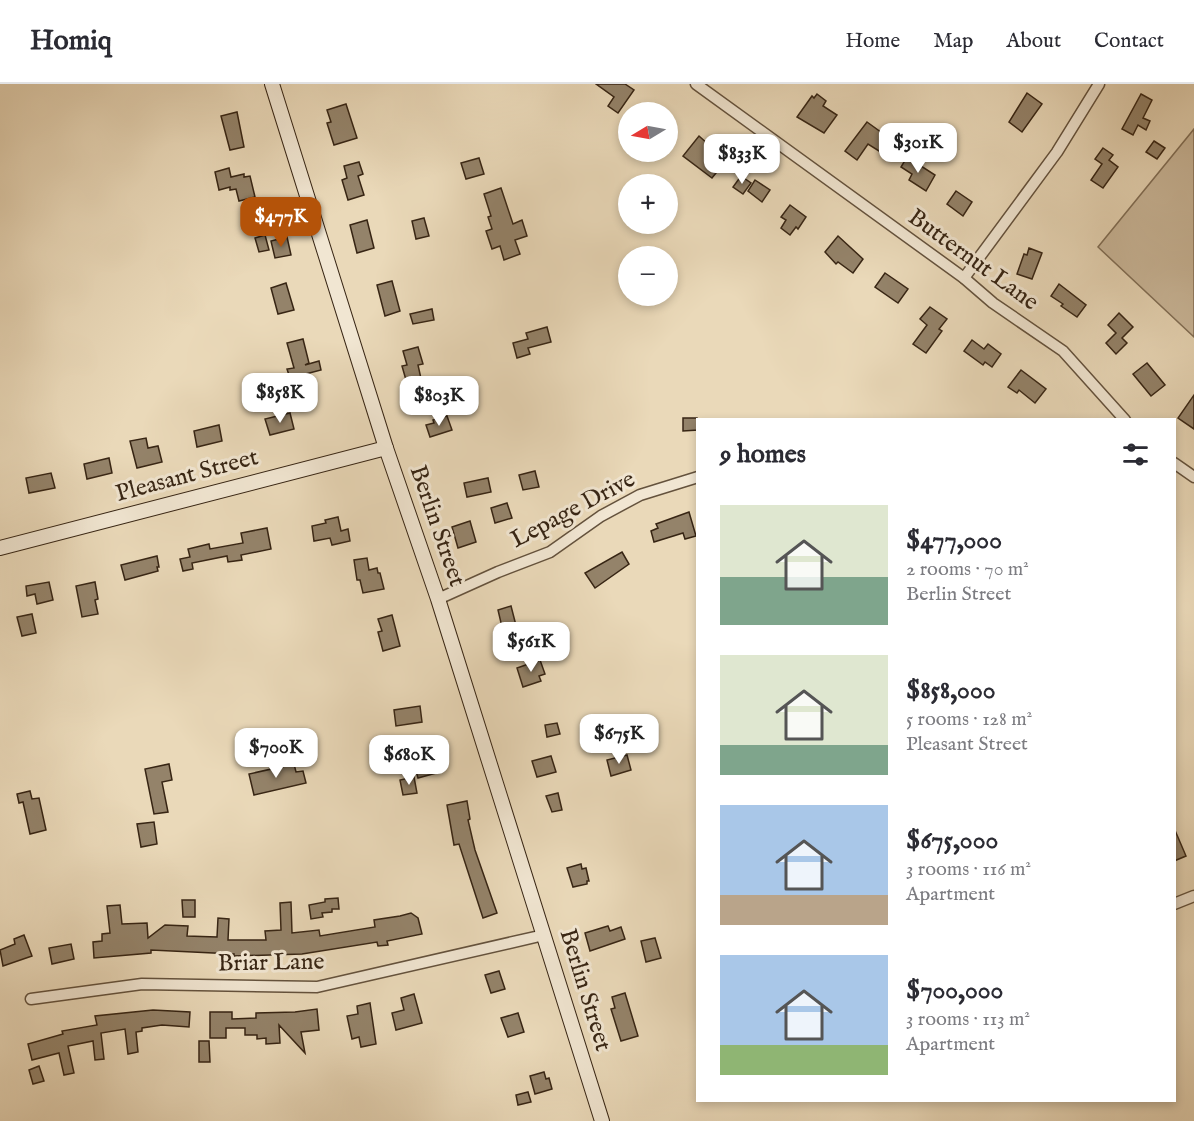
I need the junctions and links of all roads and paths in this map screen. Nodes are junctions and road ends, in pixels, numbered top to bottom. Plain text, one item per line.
1 (272, 84) edge
2 (696, 84) edge
3 (1099, 84) edge
4 (964, 278) junction
5 (1123, 418) edge
6 (386, 448) junction
7 (1176, 464) edge
8 (1194, 477) edge
9 (696, 478) edge
10 (0, 548) edge
11 (438, 599) junction
12 (1194, 896) edge
13 (1176, 903) edge
14 (544, 935) junction
15 (31, 999) dead end
16 (602, 1121) edge

1 - 6 main road, Berlin Street
2 - 4 street, Butternut Lane
3 - 4 street
4 - 5 street, Butternut Lane
6 - 10 main road, Pleasant Street
6 - 11 main road, Berlin Street
7 - 8 street
9 - 11 street, Lepage Drive
11 - 14 main road, Berlin Street
12 - 13 street
14 - 15 street, Briar Lane
14 - 16 main road, Berlin Street

